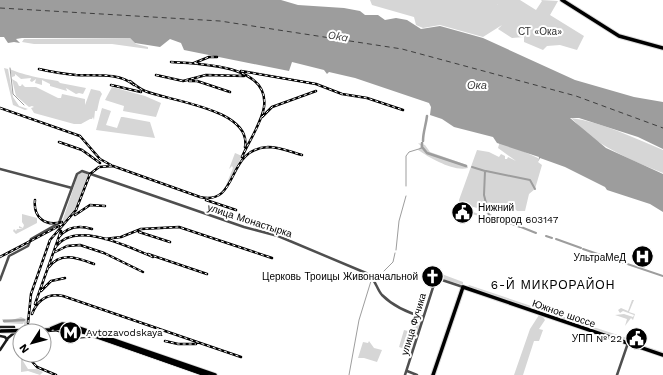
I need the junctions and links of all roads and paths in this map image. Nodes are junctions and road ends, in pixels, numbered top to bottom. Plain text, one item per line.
1 (562, 0) edge
2 (663, 48) edge
3 (0, 169) edge
4 (72, 188) junction
5 (436, 278) joint
6 (0, 280) edge
7 (463, 287) junction
8 (423, 317) junction
9 (0, 330) edge
10 (0, 336) edge
11 (7, 340) junction
12 (628, 343) junction
13 (2, 346) edge
14 (0, 350) edge
15 (663, 355) edge
16 (193, 369) junction
17 (406, 373) edge
18 (207, 375) edge
19 (215, 375) edge
20 (412, 375) edge
21 (417, 375) edge
22 (433, 375) edge
23 (617, 375) edge

1 - 2 main road
3 - 4 street
4 - 6 street
4 - 8 street, улица Монастырка
5 - 7 street, Южное шоссе
5 - 8 street, улица Фучика
7 - 12 main road, Южное шоссе
7 - 22 main road
8 - 17 street, улица Фучика
9 - 11 main road
9 - 16 main road, bridge
10 - 11 main road
11 - 13 main road
12 - 15 main road, Южное шоссе
12 - 23 street
13 - 14 main road
16 - 18 main road
16 - 19 main road
17 - 20 street
17 - 21 street

